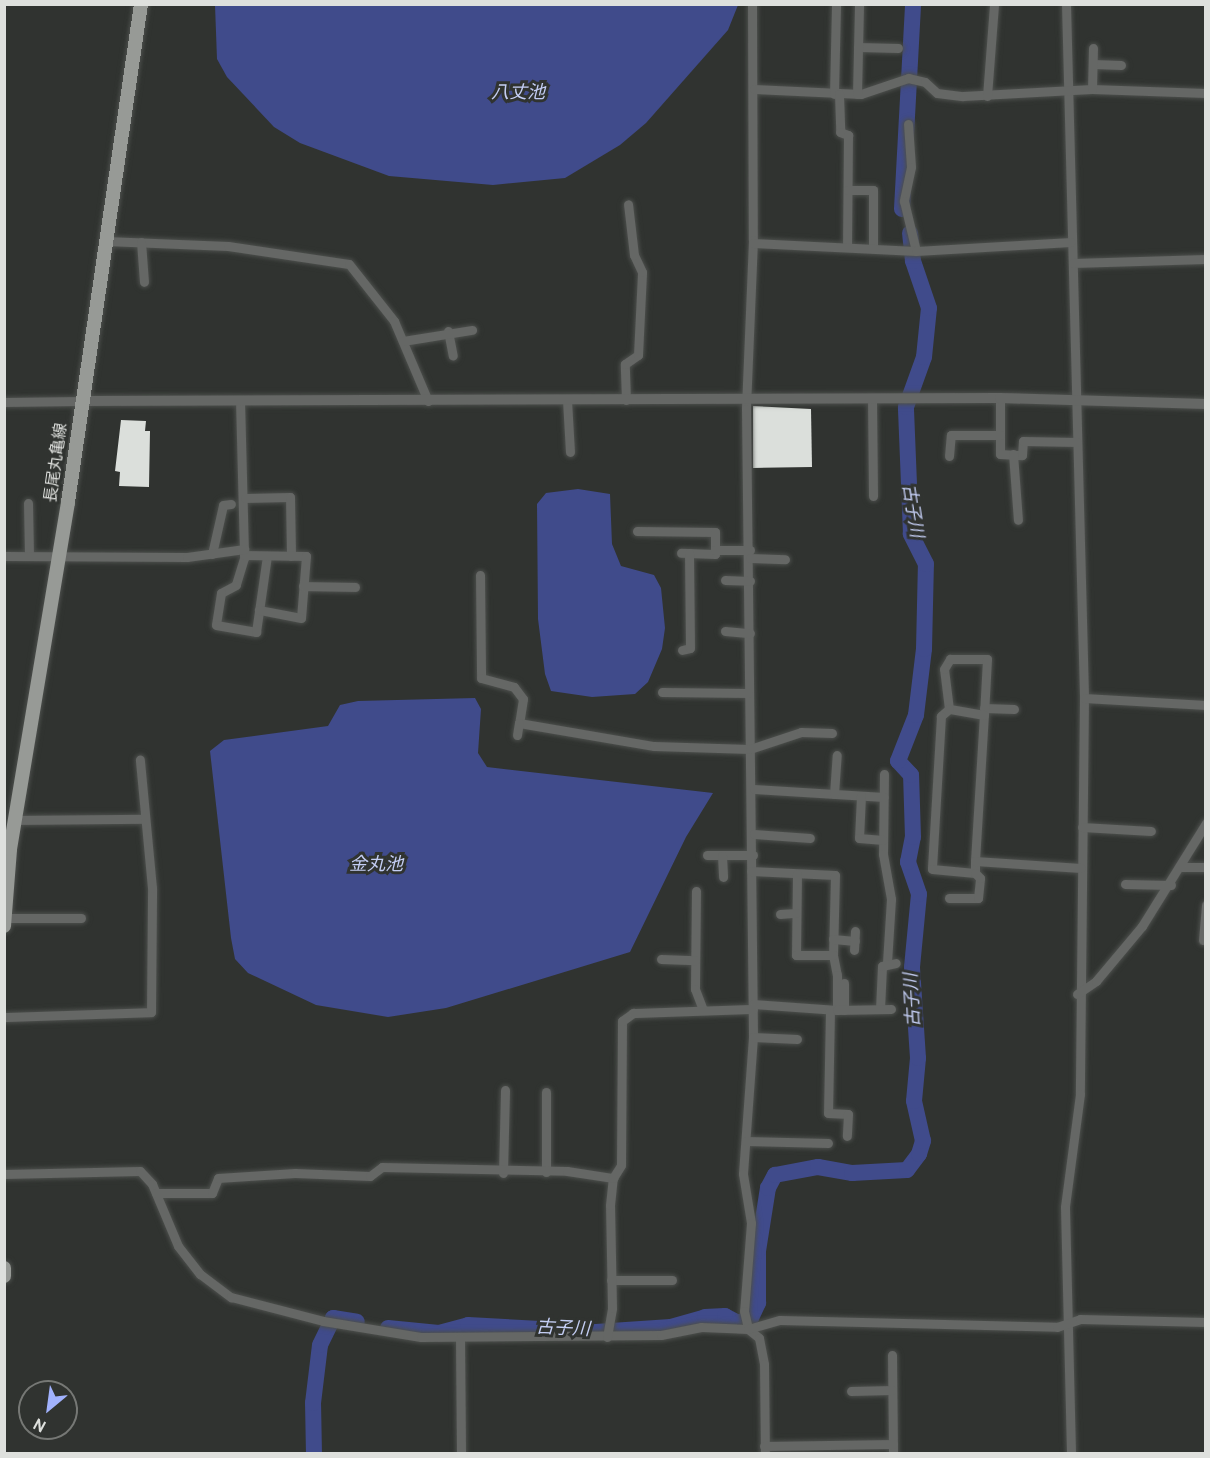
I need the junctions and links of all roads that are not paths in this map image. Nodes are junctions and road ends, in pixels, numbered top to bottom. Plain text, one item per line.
1 (141, 4) edge
2 (752, 4) edge
3 (836, 4) edge
4 (859, 4) edge
5 (994, 4) edge
6 (1066, 4) edge
7 (858, 47) junction
8 (898, 48) dead end
9 (1093, 48) dead end
10 (1093, 64) junction
11 (1121, 64) dead end
12 (754, 89) junction
13 (1092, 90) junction
14 (1068, 91) junction
15 (1206, 93) edge
16 (836, 94) junction
17 (857, 94) junction
18 (987, 96) junction
19 (908, 124) dead end
20 (848, 190) junction
21 (628, 204) dead end
22 (106, 241) junction
23 (141, 242) junction
24 (1071, 242) junction
25 (753, 243) junction
26 (848, 246) junction
27 (873, 247) junction
28 (911, 251) junction
29 (1206, 259) edge
30 (1073, 263) junction
31 (144, 282) dead end
32 (472, 330) dead end
33 (448, 332) junction
34 (403, 341) junction
35 (453, 356) dead end
36 (872, 398) junction
37 (999, 398) junction
38 (240, 400) junction
39 (567, 400) junction
40 (626, 400) junction
41 (748, 400) junction
42 (82, 401) junction
43 (428, 401) junction
44 (4, 402) edge
45 (1075, 402) junction
46 (1206, 404) edge
47 (1000, 435) junction
48 (1077, 442) junction
49 (570, 452) dead end
50 (1013, 454) junction
51 (949, 456) dead end
52 (873, 496) dead end
53 (245, 498) junction
54 (28, 503) dead end
55 (231, 504) dead end
56 (1018, 520) dead end
57 (637, 531) dead end
58 (715, 550) junction
59 (244, 552) junction
60 (212, 554) junction
61 (750, 554) junction
62 (29, 555) junction
63 (59, 555) junction
64 (4, 556) edge
65 (267, 556) junction
66 (291, 556) junction
67 (785, 559) dead end
68 (480, 576) dead end
69 (725, 580) dead end
70 (750, 581) junction
71 (303, 586) junction
72 (355, 587) dead end
73 (259, 610) junction
74 (725, 631) dead end
75 (750, 633) junction
76 (682, 650) dead end
77 (662, 692) dead end
78 (748, 693) junction
79 (1084, 698) junction
80 (1206, 705) edge
81 (949, 709) junction
82 (1014, 709) dead end
83 (984, 712) junction
84 (519, 723) junction
85 (832, 733) dead end
86 (517, 735) dead end
87 (750, 749) junction
88 (837, 755) dead end
89 (140, 760) dead end
90 (884, 774) dead end
91 (754, 789) junction
92 (834, 794) junction
93 (861, 796) junction
94 (884, 797) junction
95 (142, 819) junction
96 (15, 820) junction
97 (1206, 823) edge
98 (1082, 827) junction
99 (1151, 831) dead end
100 (754, 834) junction
101 (810, 836) dead end
102 (883, 840) junction
103 (707, 855) dead end
104 (753, 855) junction
105 (722, 856) junction
106 (975, 861) junction
107 (1182, 867) junction
108 (1206, 867) edge
109 (1081, 868) junction
110 (751, 871) junction
111 (975, 873) junction
112 (797, 874) junction
113 (723, 877) dead end
114 (1125, 884) dead end
115 (1171, 885) junction
116 (696, 891) dead end
117 (949, 898) dead end
118 (1206, 905) edge
119 (796, 913) junction
120 (780, 914) dead end
121 (5, 918) edge
122 (81, 918) dead end
123 (4, 926) edge
124 (833, 939) junction
125 (1203, 940) dead end
126 (855, 941) dead end
127 (833, 955) junction
128 (661, 960) dead end
129 (695, 960) junction
130 (844, 984) dead end
131 (1077, 994) junction
132 (753, 1006) junction
133 (703, 1010) junction
134 (837, 1010) junction
135 (4, 1017) edge
136 (753, 1037) junction
137 (797, 1039) dead end
138 (505, 1090) dead end
139 (546, 1092) dead end
140 (847, 1136) dead end
141 (746, 1142) junction
142 (828, 1143) dead end
143 (546, 1172) junction
144 (504, 1173) junction
145 (4, 1174) edge
146 (613, 1178) junction
147 (156, 1193) junction
148 (4, 1268) edge
149 (4, 1276) edge
150 (611, 1280) junction
151 (672, 1280) dead end
152 (1206, 1322) edge
153 (1068, 1324) junction
154 (747, 1327) junction
155 (607, 1336) junction
156 (460, 1338) junction
157 (892, 1355) dead end
158 (892, 1390) junction
159 (851, 1391) dead end
160 (893, 1449) edge
161 (764, 1450) edge
162 (461, 1454) edge
163 (1071, 1454) edge

1 - 22 main road, 長尾丸亀線
2 - 12 street
3 - 16 street
4 - 7 street
5 - 18 street
6 - 14 street
7 - 8 street
7 - 17 street
9 - 10 street
10 - 11 street
10 - 13 street
12 - 16 street
12 - 25 street
13 - 14 street
13 - 15 street
14 - 18 street
14 - 24 street
16 - 17 street
16 - 20 street
17 - 18 street
19 - 28 street
20 - 26 street
20 - 27 street
21 - 40 street
22 - 23 street
22 - 42 main road, 長尾丸亀線
23 - 31 street
23 - 34 street
24 - 28 street
24 - 30 street
25 - 26 street
25 - 41 street
26 - 27 street
27 - 28 street
29 - 30 street
30 - 45 street
32 - 33 street
33 - 34 street
33 - 35 street
34 - 43 street
36 - 37 street
36 - 41 street
36 - 52 street
37 - 45 street
37 - 47 street
38 - 42 street
38 - 43 street
38 - 53 street
39 - 40 street
39 - 43 street
39 - 49 street
40 - 41 street
41 - 61 street
42 - 44 street
42 - 63 main road, 長尾丸亀線
45 - 46 street
45 - 48 street
47 - 50 street
47 - 51 street
48 - 50 street
48 - 79 street
50 - 56 street
53 - 59 street
53 - 66 street
54 - 62 street
55 - 60 street
57 - 58 street
58 - 61 street
58 - 76 street
59 - 60 street
59 - 65 street
59 - 73 street
60 - 63 street
61 - 67 street
61 - 70 street
62 - 63 street
62 - 64 street
63 - 96 main road, 長尾丸亀線
65 - 66 street
65 - 73 street
66 - 71 street
68 - 84 street
69 - 70 street
70 - 75 street
71 - 72 street
71 - 73 street
74 - 75 street
75 - 78 street
77 - 78 street
78 - 87 street
79 - 80 street
79 - 98 street
81 - 83 street
81 - 83 street
81 - 111 street
82 - 83 street
83 - 106 street
84 - 86 street
84 - 87 street
85 - 87 street
87 - 91 street
88 - 92 street
89 - 95 street
90 - 94 street
91 - 92 street
91 - 100 street
92 - 93 street
93 - 94 street
93 - 102 street
94 - 102 street
95 - 96 street
95 - 135 street
96 - 121 main road, 長尾丸亀線
97 - 107 street
98 - 99 street
98 - 109 street
100 - 101 street
100 - 104 street
102 - 134 street
103 - 105 street
104 - 105 street
104 - 110 street
105 - 113 street
106 - 109 street
106 - 111 street
107 - 108 street
107 - 115 street
109 - 131 street
110 - 112 street
110 - 132 street
111 - 117 street
112 - 119 street
112 - 124 street
114 - 115 street
115 - 131 street
116 - 129 street
118 - 125 street
119 - 120 street
119 - 127 street
121 - 122 street
121 - 123 main road, 長尾丸亀線
124 - 126 street
124 - 127 street
127 - 134 street
128 - 129 street
129 - 133 street
130 - 134 street
131 - 153 street
132 - 133 street
132 - 134 street
132 - 136 street
133 - 146 street
134 - 140 street
136 - 137 street
136 - 141 street
138 - 144 street
139 - 143 street
141 - 142 street
141 - 154 street
143 - 144 street
143 - 146 street
144 - 147 street
145 - 147 street
146 - 150 street
147 - 156 street
148 - 149 main road
150 - 151 street
150 - 155 street
152 - 153 street
153 - 154 street
153 - 163 street
154 - 155 street
154 - 161 street
155 - 156 street
156 - 162 street
157 - 158 street
158 - 159 street
158 - 160 street
160 - 161 street

